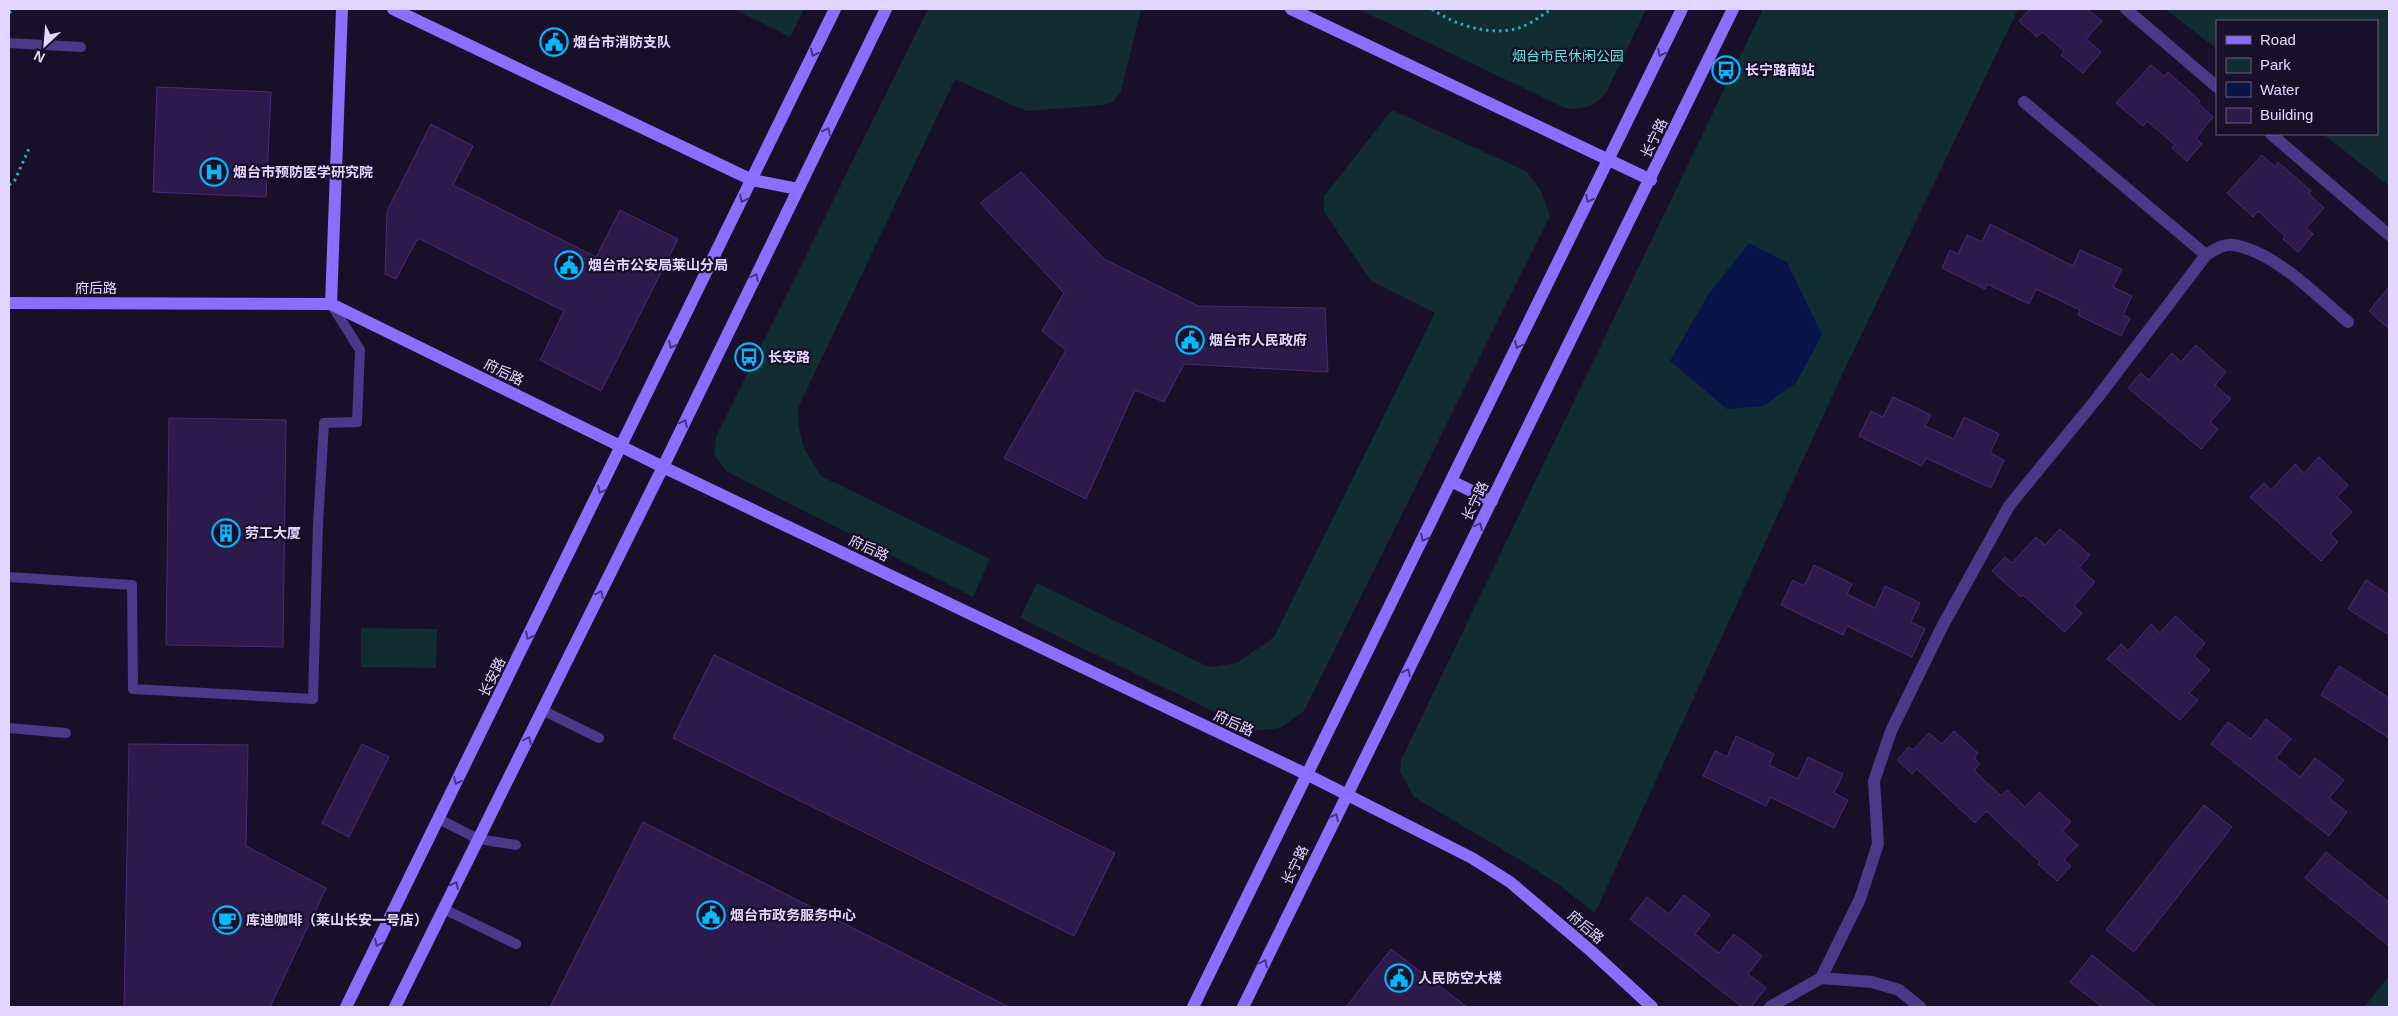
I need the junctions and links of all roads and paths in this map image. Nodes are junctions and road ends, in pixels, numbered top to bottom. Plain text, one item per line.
1 (15, 9) edge
2 (342, 9) edge
3 (393, 9) edge
4 (835, 9) edge
5 (886, 9) edge
6 (1291, 9) edge
7 (1432, 9) edge
8 (1552, 9) edge
9 (1682, 9) edge
10 (1733, 9) edge
11 (2126, 9) edge
12 (9, 13) edge
13 (9, 43) edge
14 (81, 47) dead end
15 (2216, 86) edge
16 (2024, 102) dead end
17 (2272, 135) edge
18 (30, 146) dead end
19 (1608, 160) junction
20 (752, 180) junction
21 (1651, 180) junction
22 (9, 185) edge
23 (798, 189) junction
24 (2389, 235) edge
25 (2206, 255) junction
26 (9, 303) edge
27 (331, 304) junction
28 (2348, 322) dead end
29 (622, 446) junction
30 (663, 467) junction
31 (1451, 481) junction
32 (1492, 501) junction
33 (9, 578) edge
34 (542, 710) junction
35 (9, 728) edge
36 (66, 733) dead end
37 (599, 738) dead end
38 (1308, 775) junction
39 (1346, 794) junction
40 (439, 819) junction
41 (478, 839) junction
42 (516, 845) dead end
43 (444, 909) junction
44 (516, 944) dead end
45 (1821, 978) junction
46 (346, 1007) edge
47 (395, 1007) edge
48 (1193, 1007) edge
49 (1242, 1007) edge
50 (1652, 1007) edge
51 (1770, 1007) edge
52 (1920, 1007) edge

1 - 12 path
2 - 27 street
3 - 20 street
4 -> 20 street, 长安路
23 -> 5 street
6 - 19 street
7 - 8 path
9 -> 19 street, 长宁路
10 - 21 street, 长宁路
11 - 15 street
13 - 14 lane
16 - 25 street
17 - 24 street
18 - 22 path
19 - 21 street
19 -> 31 street, 长宁路
20 - 23 street
20 -> 29 street, 长安路
21 - 32 street, 长宁路
30 -> 23 street
25 - 28 street
25 - 45 street
26 - 27 street, 府后路
27 - 29 street, 府后路
27 - 33 lane
29 - 30 street, 府后路
29 -> 40 street, 长安路
34 -> 30 street
30 - 38 street, 府后路
31 - 32 street
31 -> 38 street, 长宁路
39 -> 32 street, 长宁路
34 - 37 lane
41 -> 34 street
35 - 36 lane
38 - 39 street, 府后路
38 - 48 street, 长宁路
49 -> 39 street, 长宁路
39 - 50 street, 府后路
40 - 41 lane
40 -> 46 street, 长安路
41 - 42 lane
43 -> 41 street
43 - 44 lane
43 - 47 street
45 - 51 street
45 - 52 street

